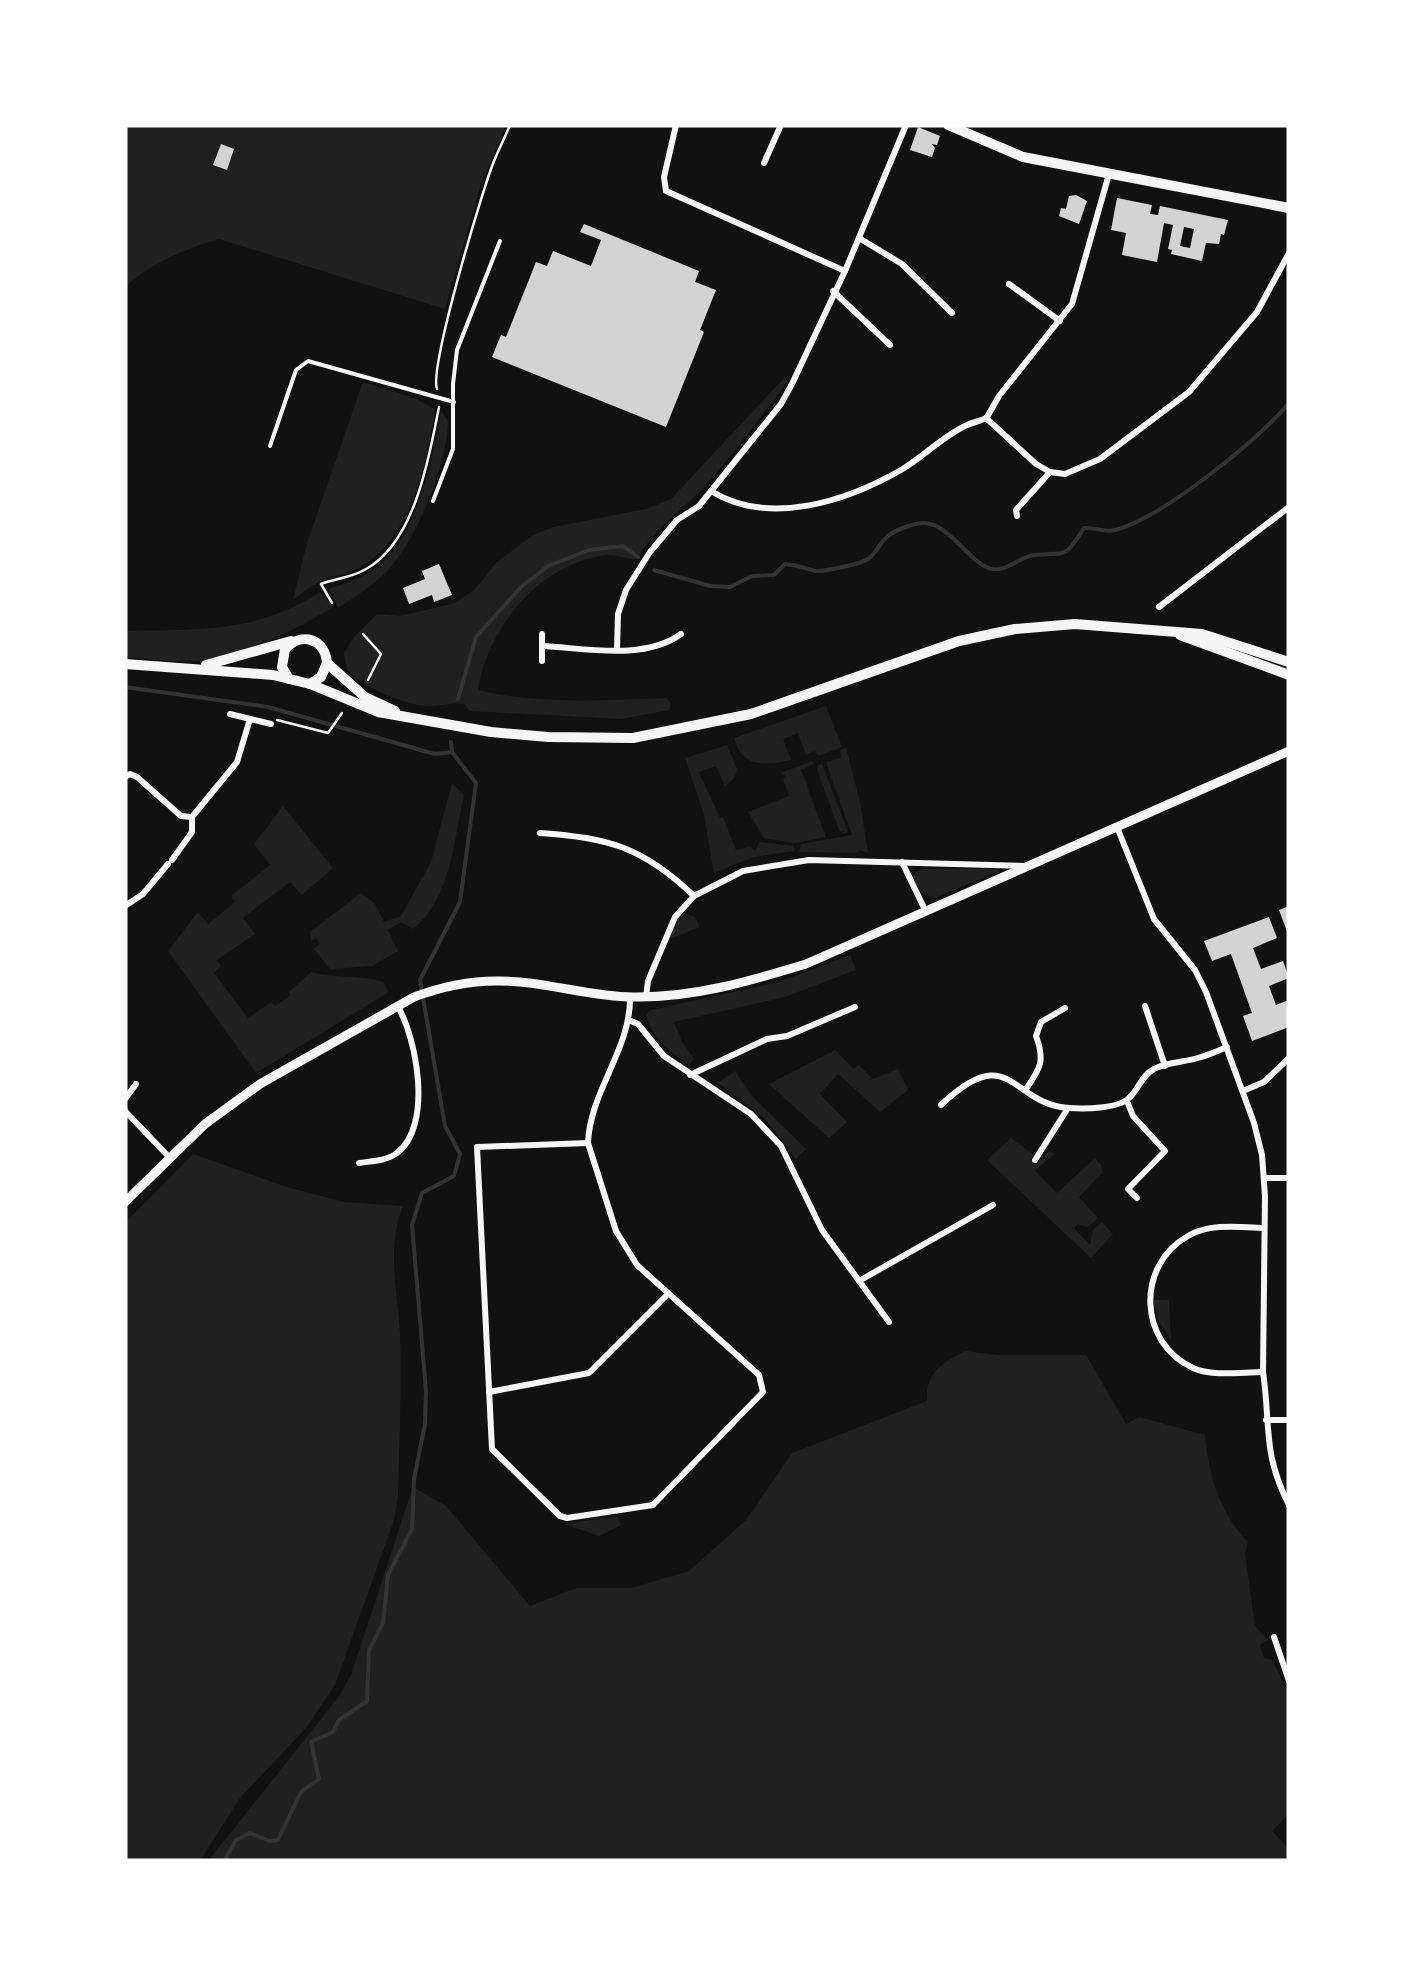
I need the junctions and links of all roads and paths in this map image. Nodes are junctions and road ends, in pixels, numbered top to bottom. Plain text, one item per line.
1 (510, 125) edge
2 (676, 125) edge
3 (781, 125) edge
4 (906, 125) edge
5 (948, 125) edge
6 (764, 163) dead end
7 (1110, 173) junction
8 (1289, 208) edge
9 (860, 238) junction
10 (500, 241) dead end
11 (1289, 253) edge
12 (845, 272) junction
13 (1009, 284) dead end
14 (834, 291) junction
15 (952, 313) dead end
16 (1060, 321) junction
17 (890, 345) dead end
18 (440, 398) junction
19 (454, 402) junction
20 (986, 418) junction
21 (270, 446) dead end
22 (1050, 472) junction
23 (710, 491) junction
24 (432, 501) dead end
25 (1289, 508) edge
26 (1017, 516) dead end
27 (332, 603) dead end
28 (1160, 607) dead end
29 (1175, 633) junction
30 (363, 634) dead end
31 (542, 634) dead end
32 (681, 634) dead end
33 (296, 640) junction
34 (542, 646) junction
35 (617, 649) junction
36 (542, 661) dead end
37 (1289, 662) edge
38 (327, 663) junction
39 (125, 664) edge
40 (185, 668) junction
41 (1289, 675) edge
42 (289, 678) junction
43 (368, 680) dead end
44 (310, 684) junction
45 (342, 713) dead end
46 (230, 714) dead end
47 (411, 718) junction
48 (250, 719) junction
49 (271, 721) joint
50 (1289, 751) edge
51 (125, 777) edge
52 (192, 818) junction
53 (1117, 827) junction
54 (540, 833) dead end
55 (902, 862) junction
56 (1028, 866) junction
57 (694, 896) junction
58 (125, 906) edge
59 (926, 912) junction
60 (646, 996) junction
61 (630, 997) junction
62 (397, 1005) junction
63 (1145, 1006) dead end
64 (855, 1007) dead end
65 (1065, 1008) dead end
66 (631, 1020) junction
67 (1227, 1047) junction
68 (1289, 1058) edge
69 (1165, 1066) junction
70 (689, 1075) junction
71 (136, 1084) dead end
72 (1026, 1089) junction
73 (1244, 1091) junction
74 (125, 1099) edge
75 (1127, 1101) junction
76 (941, 1105) dead end
77 (1068, 1108) junction
78 (125, 1111) edge
79 (588, 1143) junction
80 (169, 1157) junction
81 (1035, 1160) dead end
82 (359, 1163) dead end
83 (1264, 1178) junction
84 (1289, 1178) edge
85 (1136, 1198) dead end
86 (125, 1202) edge
87 (994, 1205) dead end
88 (1264, 1228) junction
89 (860, 1280) junction
90 (668, 1294) junction
91 (889, 1322) dead end
92 (1263, 1372) junction
93 (489, 1392) junction
94 (1266, 1420) junction
95 (1289, 1420) edge
96 (1289, 1505) edge
97 (1274, 1637) dead end
98 (1289, 1681) edge

1 - 18 path
2 - 12 street
3 - 6 street
4 - 9 street
5 - 7 main road
7 - 8 main road
7 - 16 street
9 - 12 street
9 - 15 street
10 - 19 lane
11 - 22 street
12 - 14 street
13 - 16 street
14 - 17 street
14 - 23 street
16 - 20 street
18 - 19 lane
18 - 21 lane
18 - 27 path
19 - 24 lane
20 - 22 street
20 - 23 street
22 - 26 street
23 - 35 street
25 - 28 street
29 - 37 main road
29 - 41 main road
29 - 47 main road
30 - 43 path
31 - 34 street
32 - 35 street
33 - 38 main road
33 - 40 main road
33 - 42 main road
34 - 35 street
34 - 36 street
38 - 44 main road
38 - 47 main road
39 - 40 main road
40 - 42 main road
42 - 44 main road
44 - 47 main road
45 - 49 path
46 - 48 street
48 - 49 street
48 - 52 street
50 - 53 main road
51 - 52 street
52 - 58 street
53 - 56 main road
53 - 67 street
54 - 57 street
55 - 56 street
55 - 57 street
55 - 59 street
56 - 59 main road
57 - 60 street
59 - 60 main road
60 - 61 main road
61 - 62 main road
61 - 66 street
62 - 80 main road
62 - 82 street
63 - 69 street
64 - 70 street
65 - 72 street
66 - 70 street
66 - 79 street
67 - 69 street
67 - 73 street
68 - 73 street
69 - 75 street
70 - 89 street
71 - 74 street
72 - 76 street
72 - 77 street
73 - 83 street
75 - 77 street
75 - 85 street
77 - 81 street
78 - 80 street
79 - 90 street
79 - 93 street
80 - 86 main road
83 - 84 street
83 - 88 street
87 - 89 street
88 - 92 street
88 - 92 street
89 - 91 street
90 - 93 street
90 - 93 street
92 - 94 street
94 - 95 street
94 - 96 street
97 - 98 street

